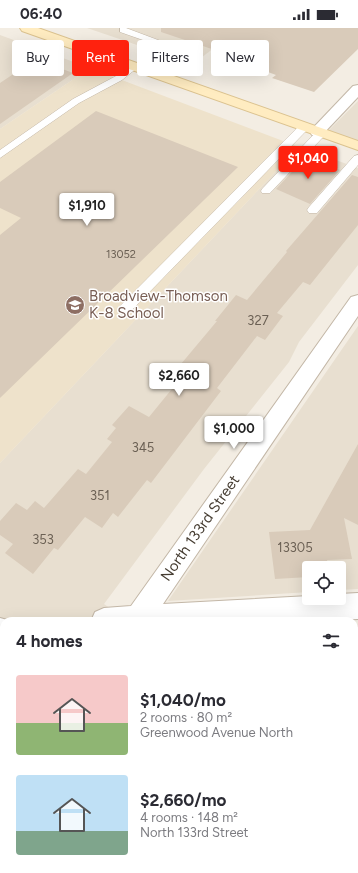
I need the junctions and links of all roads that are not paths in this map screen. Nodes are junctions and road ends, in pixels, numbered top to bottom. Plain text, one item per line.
1 (26, 28) edge
2 (123, 30) dead end
3 (152, 40) edge
4 (134, 66) junction
5 (137, 67) edge
6 (161, 76) edge
7 (358, 89) edge
8 (314, 131) junction
9 (358, 146) edge
10 (0, 155) edge
11 (358, 158) edge
12 (266, 191) dead end
13 (313, 210) dead end
14 (358, 302) edge
15 (125, 309) dead end
16 (358, 606) edge
17 (139, 617) edge
18 (156, 617) edge

1 - 4 main road
2 - 3 lane
4 - 5 main road
4 - 10 lane
6 - 8 main road
7 - 8 street
8 - 9 main road
8 - 12 lane
8 - 15 lane
11 - 13 lane
14 - 17 street, North 133rd Street
16 - 18 street

